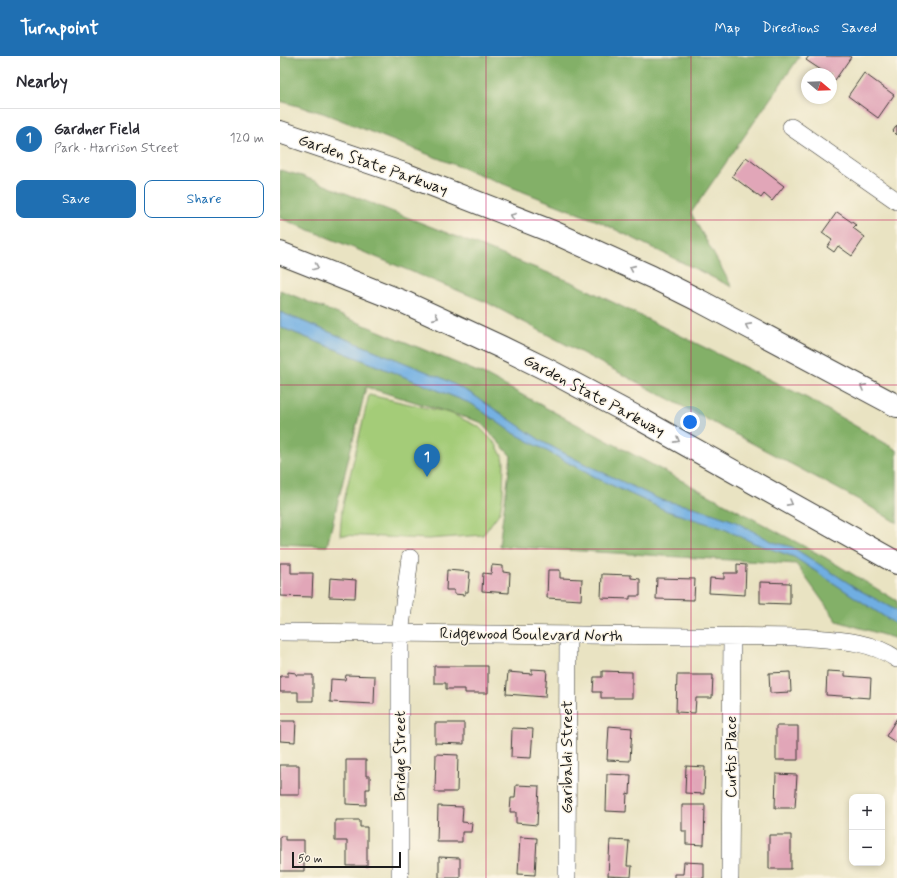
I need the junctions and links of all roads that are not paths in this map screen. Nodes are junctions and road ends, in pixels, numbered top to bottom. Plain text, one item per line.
1 (791, 127) dead end
2 (280, 132) edge
3 (897, 201) edge
4 (280, 253) edge
5 (897, 406) edge
6 (410, 558) dead end
7 (897, 562) edge
8 (280, 632) edge
9 (400, 634) junction
10 (568, 635) junction
11 (732, 637) junction
12 (897, 658) edge
13 (400, 878) edge
14 (567, 878) edge
15 (730, 878) edge

1 - 3 street
5 -> 2 highway, Garden State Parkway
4 -> 7 highway, Garden State Parkway
6 - 9 street, Bridge Street
8 - 9 street, Ridgewood Boulevard North
9 - 10 street, Ridgewood Boulevard North
9 - 13 street, Bridge Street
10 - 11 street, Ridgewood Boulevard North
10 - 14 street, Garibaldi Street
11 - 12 street, Ridgewood Boulevard North
11 - 15 street, Curtis Place

